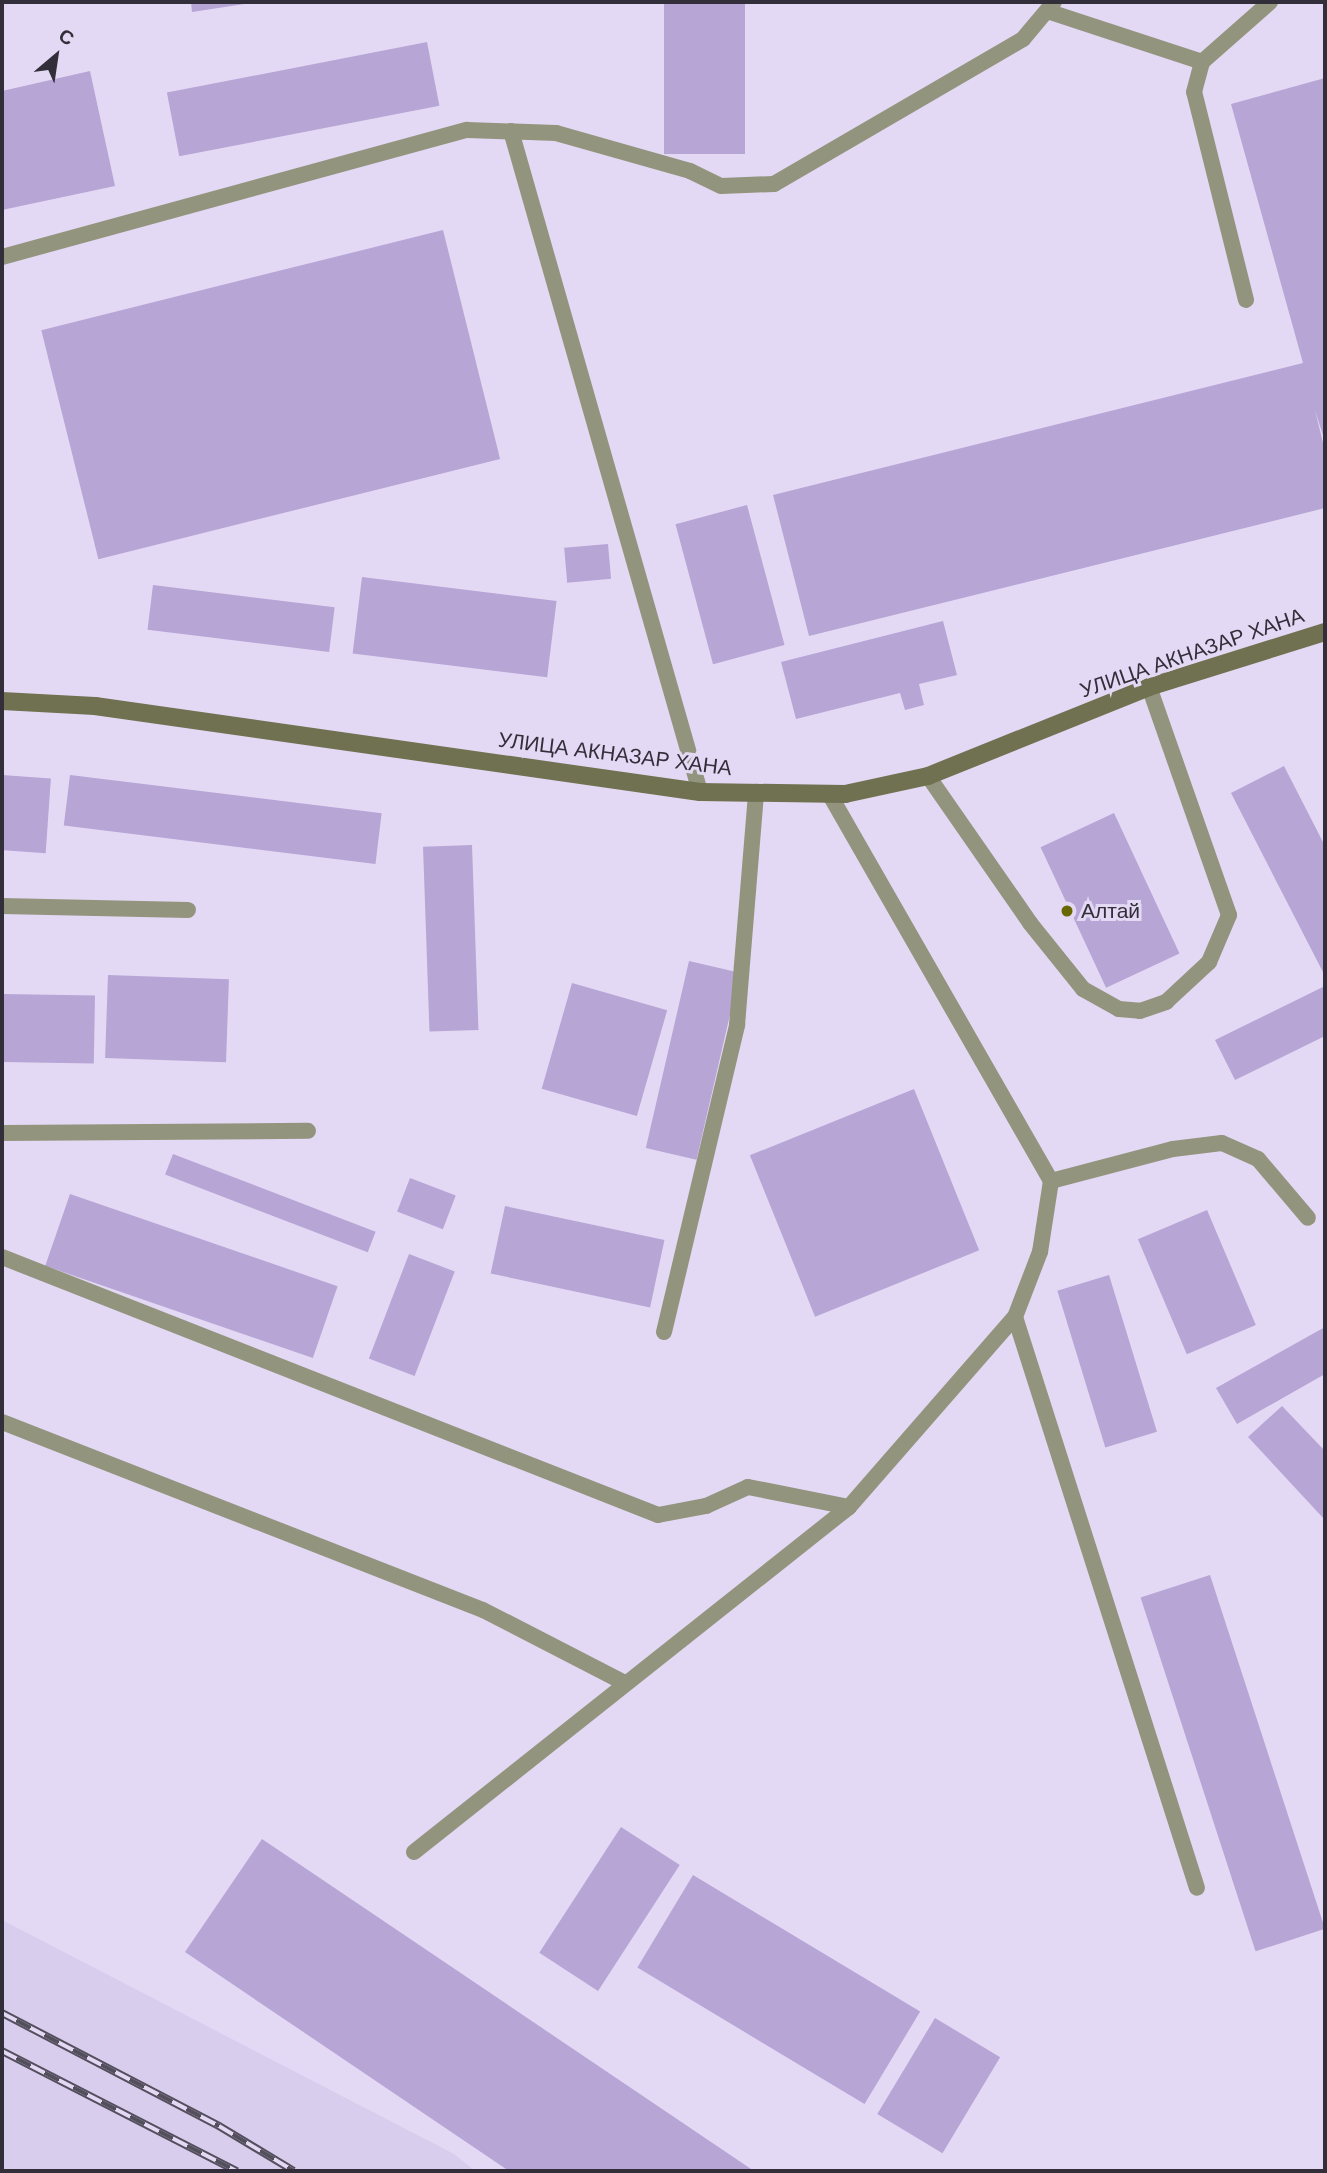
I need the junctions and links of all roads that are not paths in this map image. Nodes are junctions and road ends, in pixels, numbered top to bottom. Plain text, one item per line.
1 (1270, 2) edge
2 (1052, 7) edge
3 (1202, 62) junction
4 (511, 131) junction
5 (2, 257) edge
6 (1246, 300) dead end
7 (1325, 632) edge
8 (1149, 687) junction
9 (2, 701) edge
10 (928, 776) junction
11 (700, 792) junction
12 (756, 792) junction
13 (830, 794) junction
14 (2, 906) edge
15 (188, 910) dead end
16 (308, 1131) dead end
17 (2, 1133) edge
18 (1051, 1181) junction
19 (1308, 1218) dead end
20 (2, 1256) edge
21 (1015, 1317) junction
22 (664, 1332) dead end
23 (2, 1422) edge
24 (849, 1507) junction
25 (623, 1682) junction
26 (414, 1852) dead end
27 (1197, 1888) dead end

1 - 3 lane
2 - 3 lane
2 - 4 lane
3 - 6 lane
4 - 5 lane
4 - 11 lane
7 - 8 main road, УЛИЦА АКНАЗАР ХАНА
8 - 10 main road, УЛИЦА АКНАЗАР ХАНА
8 - 10 lane
9 - 11 main road, УЛИЦА АКНАЗАР ХАНА
10 - 13 main road, УЛИЦА АКНАЗАР ХАНА
11 - 12 main road, УЛИЦА АКНАЗАР ХАНА
12 - 13 main road, УЛИЦА АКНАЗАР ХАНА
12 - 22 lane
13 - 18 lane
14 - 15 lane
16 - 17 lane
18 - 19 lane
18 - 21 lane
20 - 24 lane
21 - 24 lane
21 - 27 lane
23 - 25 lane
24 - 25 lane
25 - 26 lane

